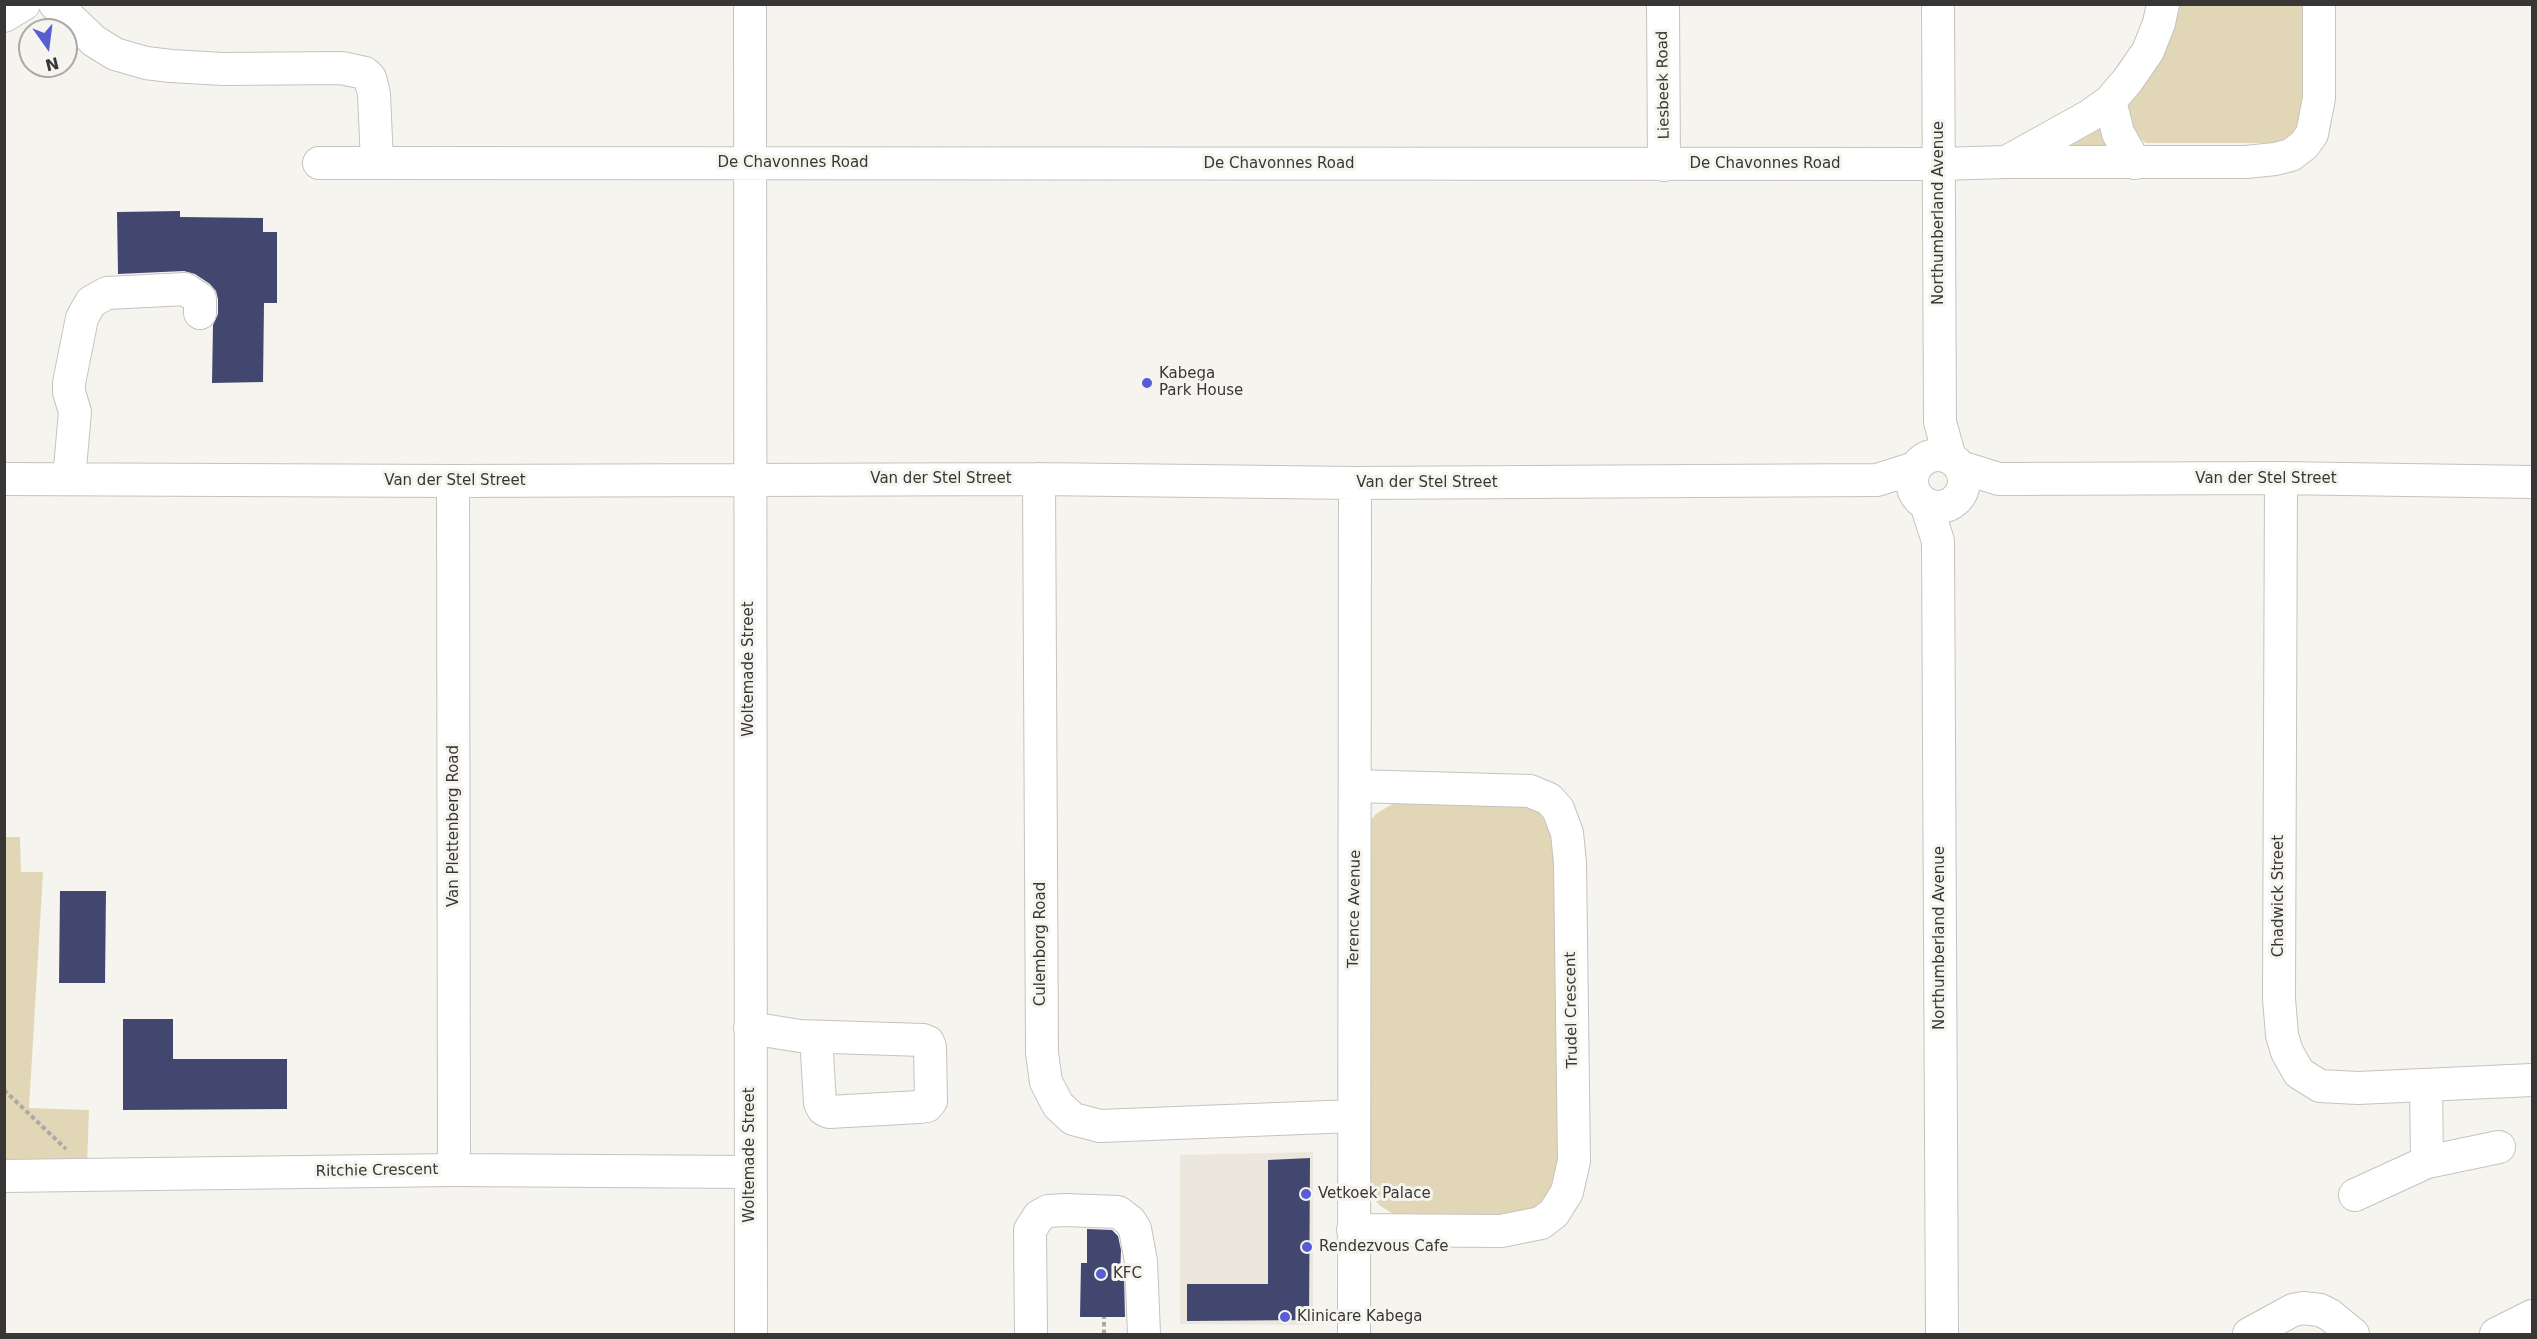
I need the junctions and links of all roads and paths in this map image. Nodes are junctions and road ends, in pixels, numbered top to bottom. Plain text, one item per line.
1 (24, 4) edge
2 (55, 4) edge
3 (750, 4) edge
4 (1663, 4) edge
5 (1938, 4) edge
6 (2163, 4) edge
7 (2319, 4) edge
8 (4, 16) edge
9 (2110, 101) junction
10 (377, 162) junction
11 (2006, 162) junction
12 (319, 163) dead end
13 (752, 163) junction
14 (2135, 163) junction
15 (1939, 164) junction
16 (1664, 165) junction
17 (200, 313) dead end
18 (2281, 478) junction
19 (4, 479) edge
20 (69, 479) junction
21 (1039, 479) junction
22 (749, 480) junction
23 (1938, 480) junction
24 (453, 481) junction
25 (2532, 482) edge
26 (1355, 483) junction
27 (1356, 786) junction
28 (750, 1028) junction
29 (816, 1037) dead end
30 (2532, 1080) edge
31 (2426, 1085) junction
32 (4, 1090) edge
33 (1353, 1116) junction
34 (2499, 1147) dead end
35 (2427, 1162) junction
36 (454, 1170) junction
37 (749, 1172) junction
38 (93, 1175) junction
39 (4, 1176) edge
40 (2355, 1195) dead end
41 (1353, 1230) junction
42 (2532, 1316) edge
43 (1104, 1317) dead end
44 (751, 1335) edge
45 (1031, 1335) edge
46 (1104, 1335) edge
47 (1144, 1335) edge
48 (1354, 1335) edge
49 (1942, 1335) edge
50 (2249, 1335) edge
51 (2353, 1335) edge
52 (2496, 1335) edge

1 - 8 street
2 - 10 street
3 - 13 street, Woltemade Street
4 - 16 street, Liesbeek Road
5 - 15 street, Northumberland Avenue
6 - 9 street, De Chavonnes Road
7 - 14 street
9 - 11 street, De Chavonnes Road
9 - 14 street
10 - 12 street, De Chavonnes Road
10 - 13 street, De Chavonnes Road
11 - 14 street
11 - 15 street, De Chavonnes Road
13 - 16 street, De Chavonnes Road
13 - 22 street, Woltemade Street
15 - 16 street, De Chavonnes Road
15 - 23 street, Northumberland Avenue
17 - 20 street
18 - 23 street, Van der Stel Street
18 - 25 street, Van der Stel Street
18 - 31 street, Chadwick Street
19 - 20 street, Van der Stel Street
20 - 24 street, Van der Stel Street
21 - 22 street, Van der Stel Street
21 - 26 street, Van der Stel Street
21 - 33 street, Culemborg Road
22 - 24 street, Van der Stel Street
22 - 28 street, Woltemade Street
23 - 26 street, Van der Stel Street
23 - 49 street, Northumberland Avenue
24 - 36 street, Van Plettenberg Road
26 - 27 street, Terence Avenue
27 - 33 street, Terence Avenue
27 - 41 street, Trudel Crescent
28 - 29 street
28 - 37 street, Woltemade Street
30 - 31 street, Chadwick Street
31 - 35 street
32 - 38 path
33 - 41 street, Terence Avenue
34 - 35 street
35 - 40 street
36 - 37 street, Ritchie Crescent
36 - 38 street, Ritchie Crescent
37 - 44 street, Woltemade Street
38 - 39 street, Ritchie Crescent
41 - 48 street, Terence Avenue
42 - 52 street
43 - 46 path
45 - 47 street
50 - 51 street

